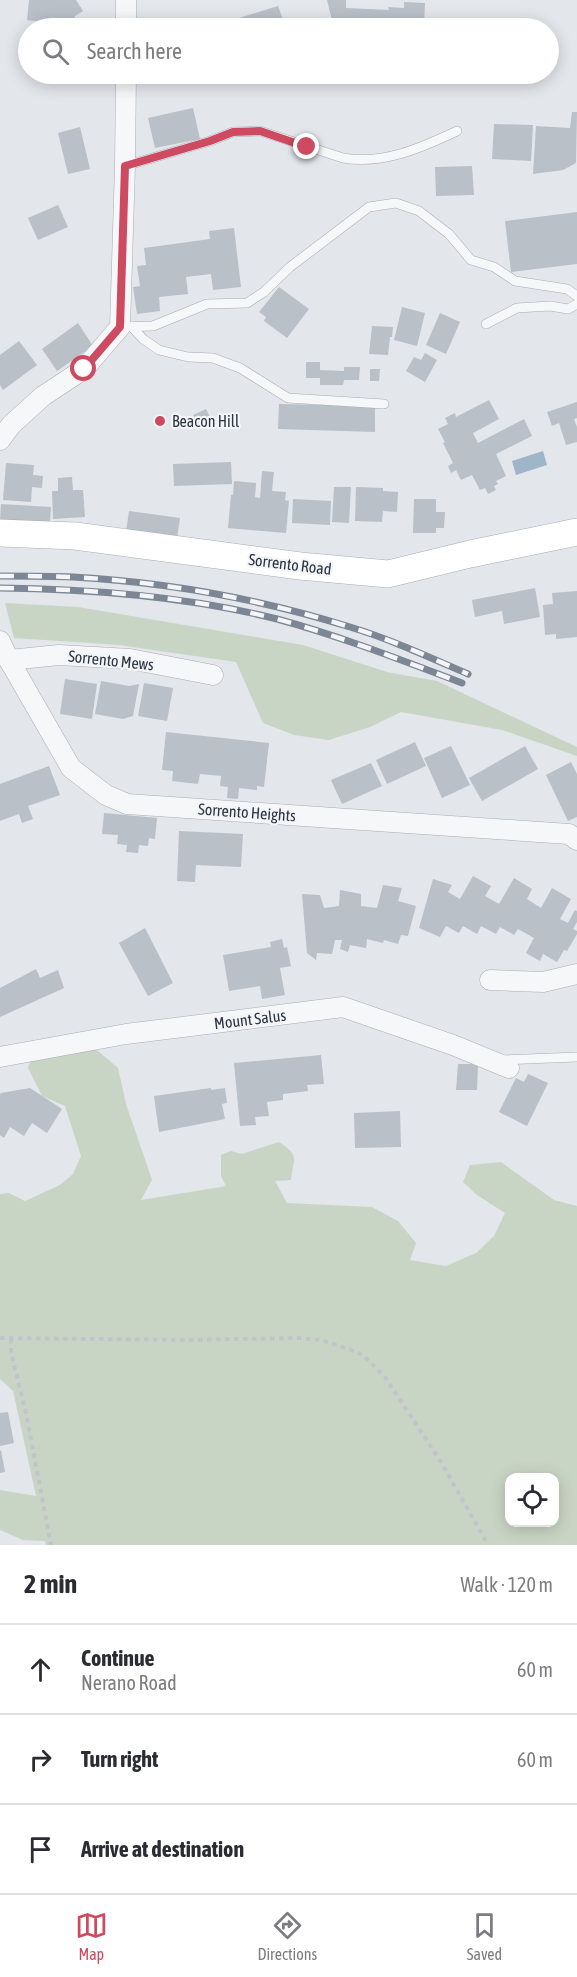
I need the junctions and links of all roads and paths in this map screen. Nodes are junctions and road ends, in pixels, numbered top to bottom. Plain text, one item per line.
1 (126, 0) edge
2 (126, 18) edge
3 (126, 84) edge
4 (457, 131) dead end
5 (125, 166) junction
6 (577, 296) edge
7 (577, 304) edge
8 (486, 324) dead end
9 (126, 327) junction
10 (384, 404) dead end
11 (0, 440) edge
12 (577, 532) edge
13 (0, 533) edge
14 (0, 641) edge
15 (9, 660) junction
16 (213, 675) dead end
17 (577, 840) edge
18 (577, 974) edge
19 (490, 980) dead end
20 (0, 1057) edge
21 (577, 1057) edge
22 (500, 1064) joint
23 (0, 1338) edge
24 (11, 1339) junction
25 (51, 1545) edge
26 (488, 1545) edge

1 - 2 street
3 - 5 street
4 - 5 lane
5 - 9 street
6 - 9 lane
7 - 8 lane
9 - 10 lane
9 - 11 street
12 - 13 main road, Sorrento Road
14 - 15 street, Sorrento Heights
15 - 16 street, Sorrento Mews
15 - 17 street, Sorrento Heights
18 - 19 street
20 - 22 street, Mount Salus
21 - 22 lane, Mount Salus
23 - 24 path
24 - 25 path
24 - 26 path

